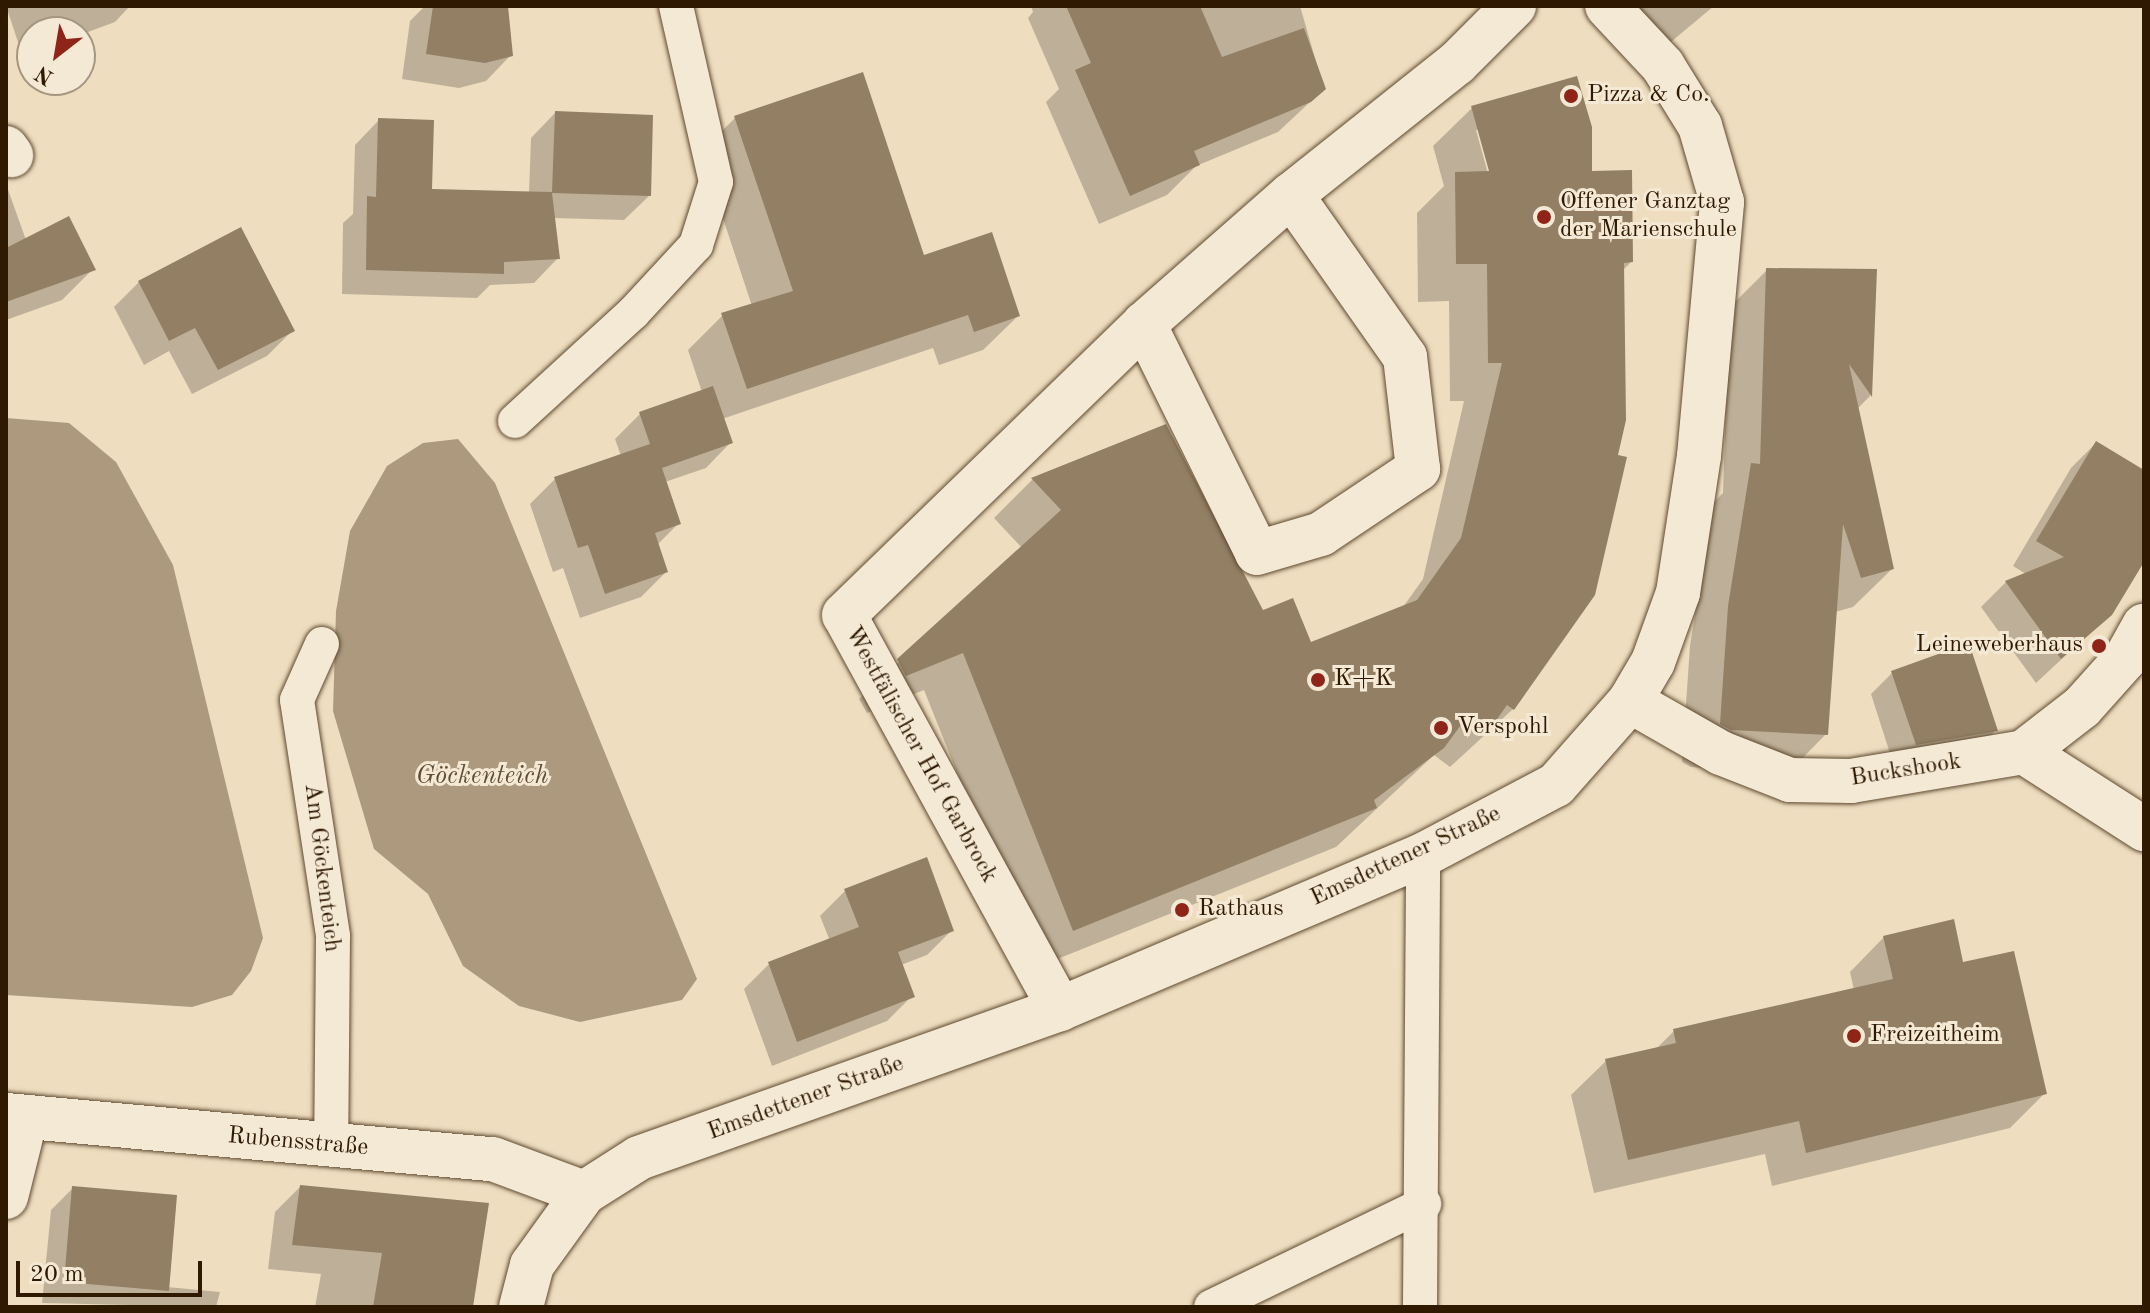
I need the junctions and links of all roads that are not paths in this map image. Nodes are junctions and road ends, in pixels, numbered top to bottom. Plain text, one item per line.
1 (676, 6) edge
2 (1514, 6) edge
3 (1607, 6) edge
4 (1291, 195) junction
5 (1144, 324) junction
6 (515, 421) dead end
7 (2144, 626) edge
8 (322, 644) dead end
9 (1630, 701) junction
10 (2024, 752) junction
11 (2144, 829) edge
12 (1423, 855) junction
13 (1060, 1009) junction
14 (16, 1116) edge
15 (331, 1146) junction
16 (584, 1193) junction
17 (6, 1197) edge
18 (1424, 1204) junction
19 (521, 1307) edge
20 (1211, 1307) edge
21 (1420, 1307) edge

1 - 6 lane
2 - 4 street, Westfälischer Hof Garbrock
3 - 9 street, Emsdettener Straße
4 - 5 street, Westfälischer Hof Garbrock
4 - 5 street
5 - 13 street, Westfälischer Hof Garbrock
7 - 10 street, Buckshook
8 - 15 lane, Am Göckenteich
9 - 10 street, Buckshook
9 - 12 street, Emsdettener Straße
10 - 11 street
12 - 13 street, Emsdettener Straße
12 - 18 lane
13 - 16 street, Emsdettener Straße
14 - 15 street, Rubensstraße
14 - 17 street
15 - 16 street, Rubensstraße
16 - 19 street, Emsdettener Straße
18 - 20 lane
18 - 21 lane

